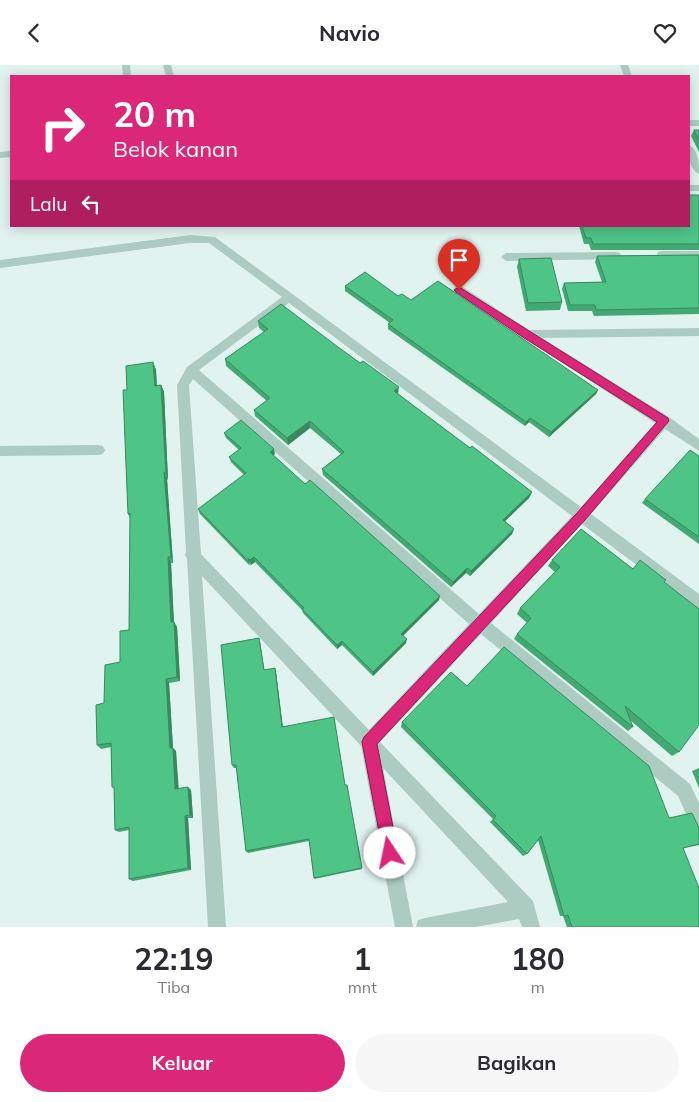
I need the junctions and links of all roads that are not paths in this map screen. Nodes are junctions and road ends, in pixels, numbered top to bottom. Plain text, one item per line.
1 (690, 150) edge
2 (699, 171) edge
3 (651, 255) edge
4 (699, 255) edge
5 (631, 256) edge
6 (506, 257) dead end
7 (0, 264) edge
8 (459, 290) dead end
9 (290, 297) junction
10 (699, 332) edge
11 (524, 334) junction
12 (191, 370) junction
13 (664, 421) junction
14 (699, 446) edge
15 (98, 450) dead end
16 (0, 451) edge
17 (581, 516) junction
18 (192, 555) junction
19 (699, 603) edge
20 (479, 623) junction
21 (369, 742) junction
22 (699, 823) edge
23 (526, 908) junction
24 (217, 927) edge
25 (404, 927) edge
26 (425, 927) edge
27 (531, 927) edge

1 - 2 street
3 - 4 street
5 - 6 street
7 - 9 street
8 - 11 street
9 - 12 street
9 - 17 street
10 - 11 street
11 - 13 street
12 - 18 street
12 - 20 street
13 - 14 street
13 - 17 street
15 - 16 street
17 - 19 street
17 - 20 street
18 - 21 street
18 - 24 street
20 - 21 street
20 - 22 street
21 - 23 street
21 - 25 street
23 - 26 street
23 - 27 street

